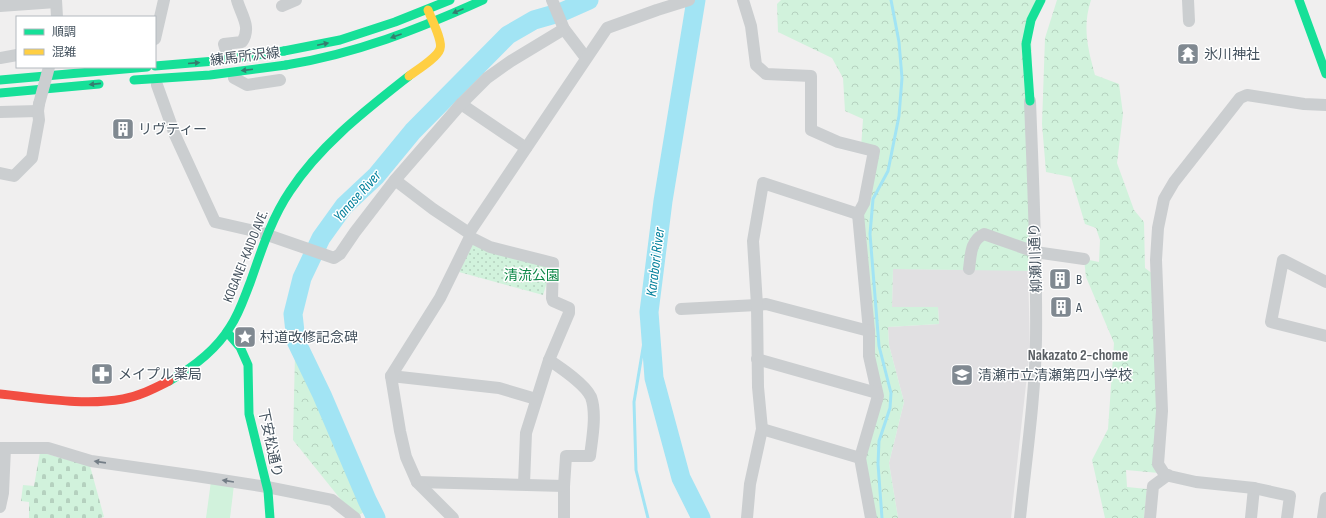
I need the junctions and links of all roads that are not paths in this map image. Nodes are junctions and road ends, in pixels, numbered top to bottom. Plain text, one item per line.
1 (164, 0) edge
2 (237, 0) edge
3 (296, 0) edge
4 (450, 0) edge
5 (482, 0) edge
6 (552, 0) edge
7 (689, 0) edge
8 (744, 0) edge
9 (1041, 0) edge
10 (1188, 0) edge
11 (1299, 0) edge
12 (56, 1) edge
13 (0, 6) edge
14 (282, 6) dead end
15 (428, 9) junction
16 (56, 16) edge
17 (1189, 20) dead end
18 (433, 22) junction
19 (563, 26) junction
20 (156, 35) edge
21 (227, 54) dead end
22 (16, 55) edge
23 (0, 58) edge
24 (586, 58) junction
25 (156, 66) edge
26 (49, 68) edge
27 (132, 68) edge
28 (1326, 74) edge
29 (234, 78) dead end
30 (0, 80) edge
31 (280, 80) dead end
32 (130, 81) dead end
33 (110, 83) dead end
34 (156, 85) dead end
35 (0, 94) edge
36 (1030, 101) joint
37 (461, 104) junction
38 (1326, 105) edge
39 (39, 108) junction
40 (0, 112) edge
41 (526, 148) junction
42 (0, 173) edge
43 (395, 180) junction
44 (858, 214) junction
45 (267, 234) junction
46 (470, 235) junction
47 (1035, 252) junction
48 (1084, 259) dead end
49 (969, 269) dead end
50 (1326, 282) edge
51 (757, 306) junction
52 (681, 310) dead end
53 (869, 331) junction
54 (227, 332) junction
55 (1326, 336) edge
56 (757, 359) junction
57 (549, 360) junction
58 (391, 376) junction
59 (878, 393) junction
60 (0, 394) edge
61 (536, 399) junction
62 (762, 429) junction
63 (3, 448) edge
64 (860, 458) junction
65 (1168, 475) junction
66 (417, 482) junction
67 (524, 484) junction
68 (564, 486) junction
69 (267, 487) junction
70 (1254, 488) junction
71 (1326, 498) edge
72 (0, 507) edge
73 (270, 518) edge
74 (355, 518) edge
75 (453, 518) edge
76 (564, 518) edge
77 (747, 518) edge
78 (871, 518) edge
79 (1020, 518) edge
80 (1150, 518) edge
81 (1251, 518) edge
82 (1287, 518) edge
83 (1323, 518) edge

1 - 20 street
2 - 21 street
3 - 14 street
4 - 15 street, 練馬所沢線
5 -> 18 street, 練馬所沢線
6 - 19 street
7 - 24 street
8 - 44 street
9 - 36 street, 柳瀬川通り
10 - 17 street
11 - 28 street
12 - 13 street
12 - 16 street
15 - 18 street, KOGANEI-KAIDO AVE.
25 -> 15 street, 練馬所沢線, bridge
18 -> 32 street, 練馬所沢線, bridge
18 - 45 street, KOGANEI-KAIDO AVE.
19 - 24 street
19 - 37 street
22 - 23 street
24 - 41 street
26 - 39 street, bridge
27 - 30 street
29 - 31 street
33 -> 35 street
34 - 45 street
36 - 47 street, 柳瀬川通り
37 - 41 street
37 - 43 street
38 - 65 street
39 - 40 street
39 - 42 street
41 - 46 street
43 - 45 street
43 - 46 street
44 - 51 street
44 - 53 street
45 - 54 street, KOGANEI-KAIDO AVE.
46 - 57 street
46 - 58 street
47 - 48 street
47 - 49 street
47 - 79 street, 柳瀬川通り
50 - 55 street
51 - 52 street
51 - 53 street
51 - 56 street
53 - 59 street
54 - 60 street, KOGANEI-KAIDO AVE.
54 - 69 street, 下安松通り
56 - 59 street
56 - 62 street
57 - 61 street
57 - 68 street
58 - 61 street
58 - 66 street
59 - 64 street
61 - 67 street
62 - 64 street
62 - 77 street
69 -> 63 street
63 - 72 street
64 - 78 street
65 - 70 street
65 - 80 street
66 - 67 street
66 - 75 street
67 - 68 street
68 - 76 street
69 - 73 street, 下安松通り
69 - 74 street
70 - 81 street
70 - 82 street
71 - 83 street

